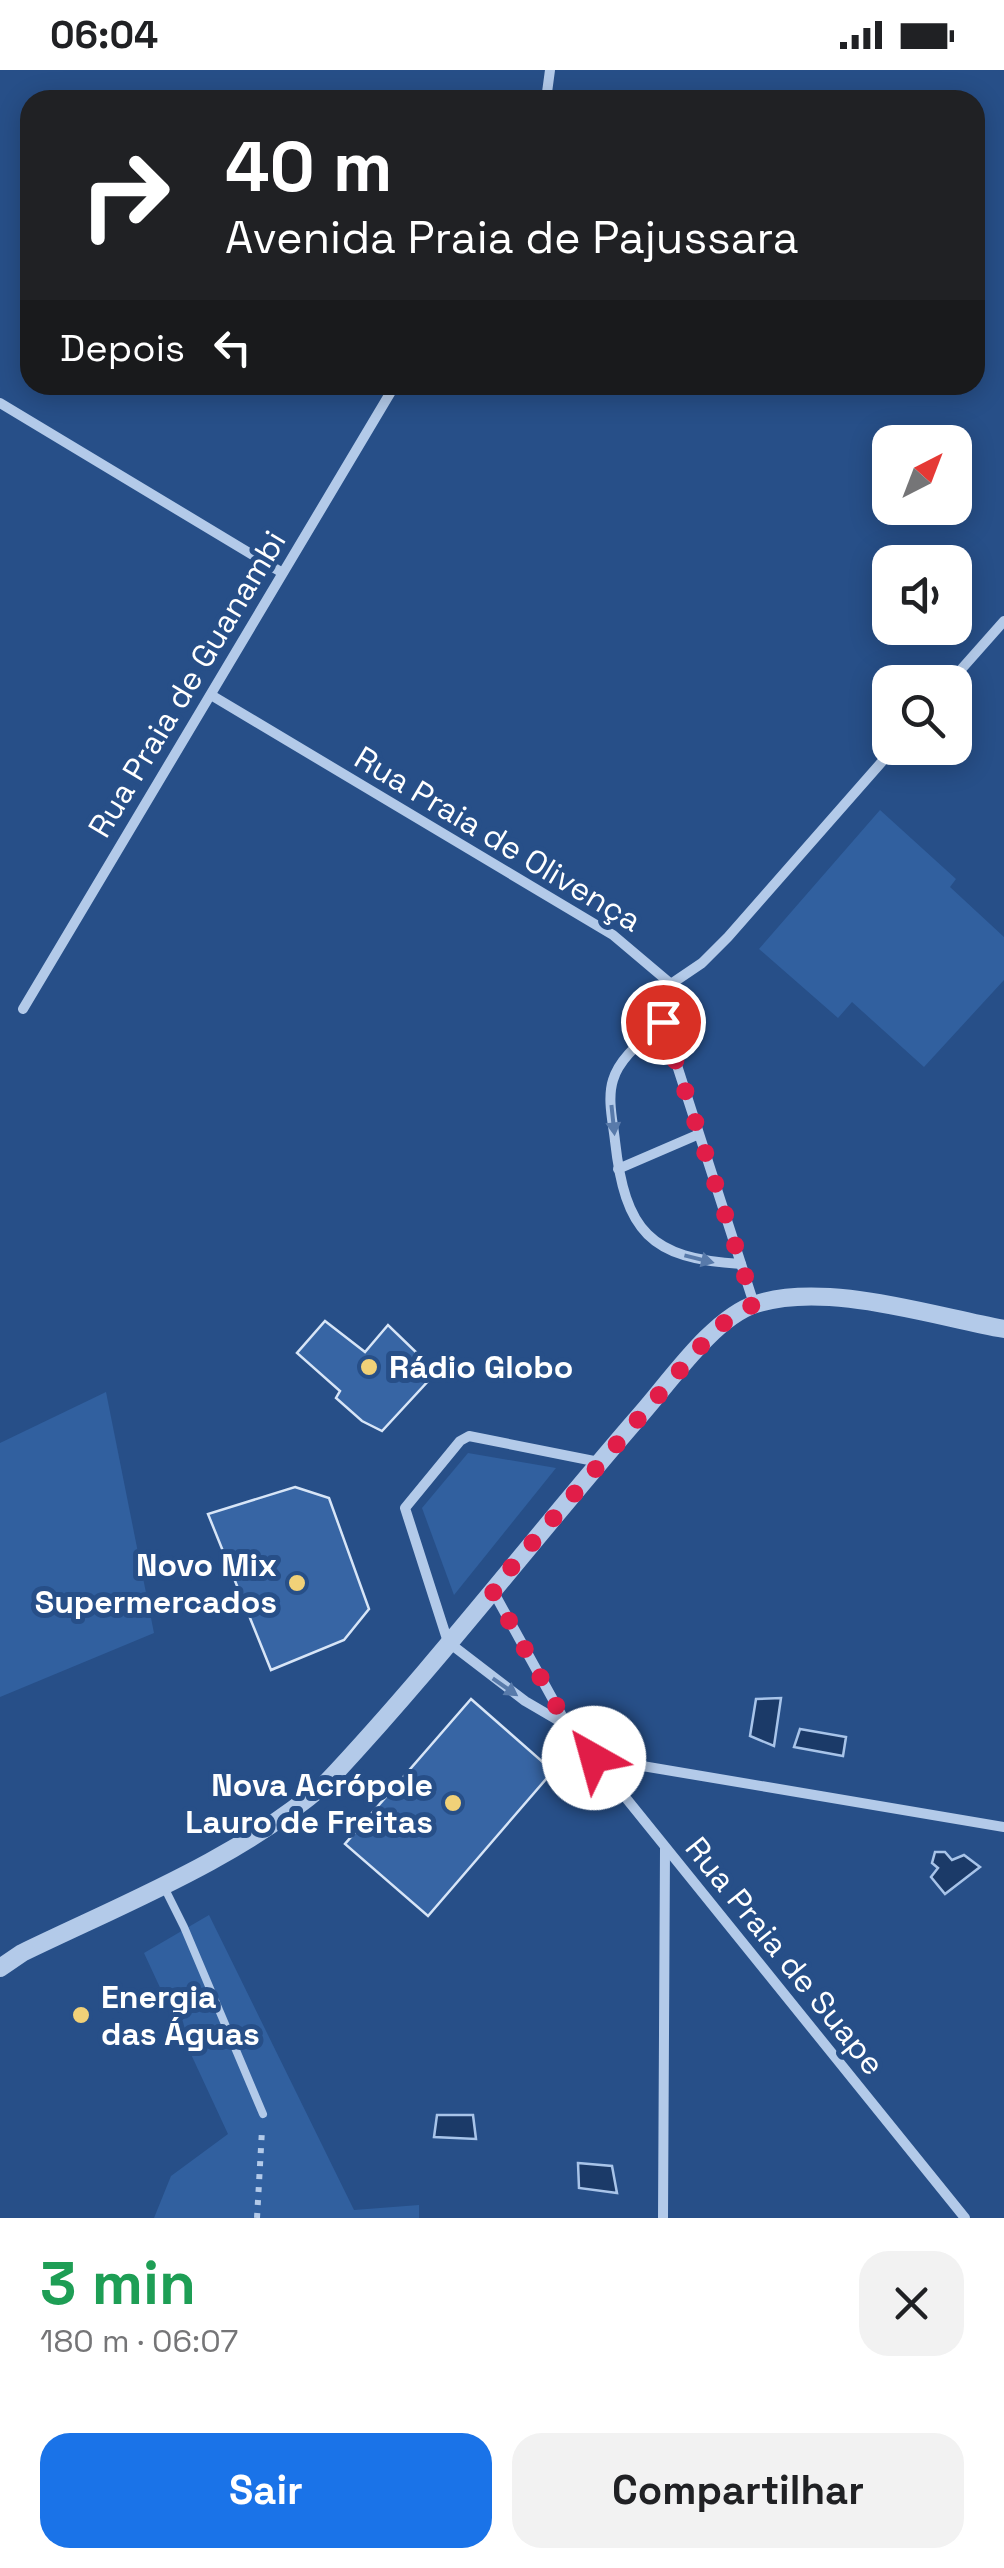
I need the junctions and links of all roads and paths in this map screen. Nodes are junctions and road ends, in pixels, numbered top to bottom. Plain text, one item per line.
1 (390, 395) edge
2 (0, 403) edge
3 (281, 572) junction
4 (1004, 622) edge
5 (965, 665) edge
6 (211, 696) junction
7 (879, 765) edge
8 (671, 984) junction
9 (22, 1009) dead end
10 (663, 1022) junction
11 (697, 1135) junction
12 (618, 1169) junction
13 (740, 1264) junction
14 (754, 1304) junction
15 (1004, 1329) edge
16 (599, 1462) junction
17 (492, 1590) junction
18 (448, 1642) junction
19 (567, 1725) junction
20 (594, 1758) junction
21 (1004, 1827) edge
22 (665, 1848) junction
23 (162, 1884) junction
24 (0, 1968) edge
25 (263, 2114) joint
26 (256, 2218) edge
27 (663, 2218) edge
28 (965, 2218) edge

1 - 3 street, Rua Praia de Guanambi
2 - 3 street
3 - 6 street, Rua Praia de Guanambi
4 - 5 street
6 - 8 street, Rua Praia de Olivença
6 - 9 street, Rua Praia de Guanambi
7 - 8 street
8 - 10 street
10 - 11 street
10 -> 12 street
11 - 12 street
11 - 13 street
12 -> 13 street
13 - 14 street
14 - 15 street
14 - 16 street
16 - 17 street
16 - 18 street
17 - 18 street
17 - 19 street, Rua Praia de Suape
18 -> 19 street, Rua Praia de Suape
18 - 23 street
19 - 20 street, Rua Praia de Suape
20 - 21 street
20 - 22 street, Rua Praia de Suape
22 - 27 street
22 - 28 street, Rua Praia de Suape
23 - 24 street
23 - 25 lane
25 - 26 path

